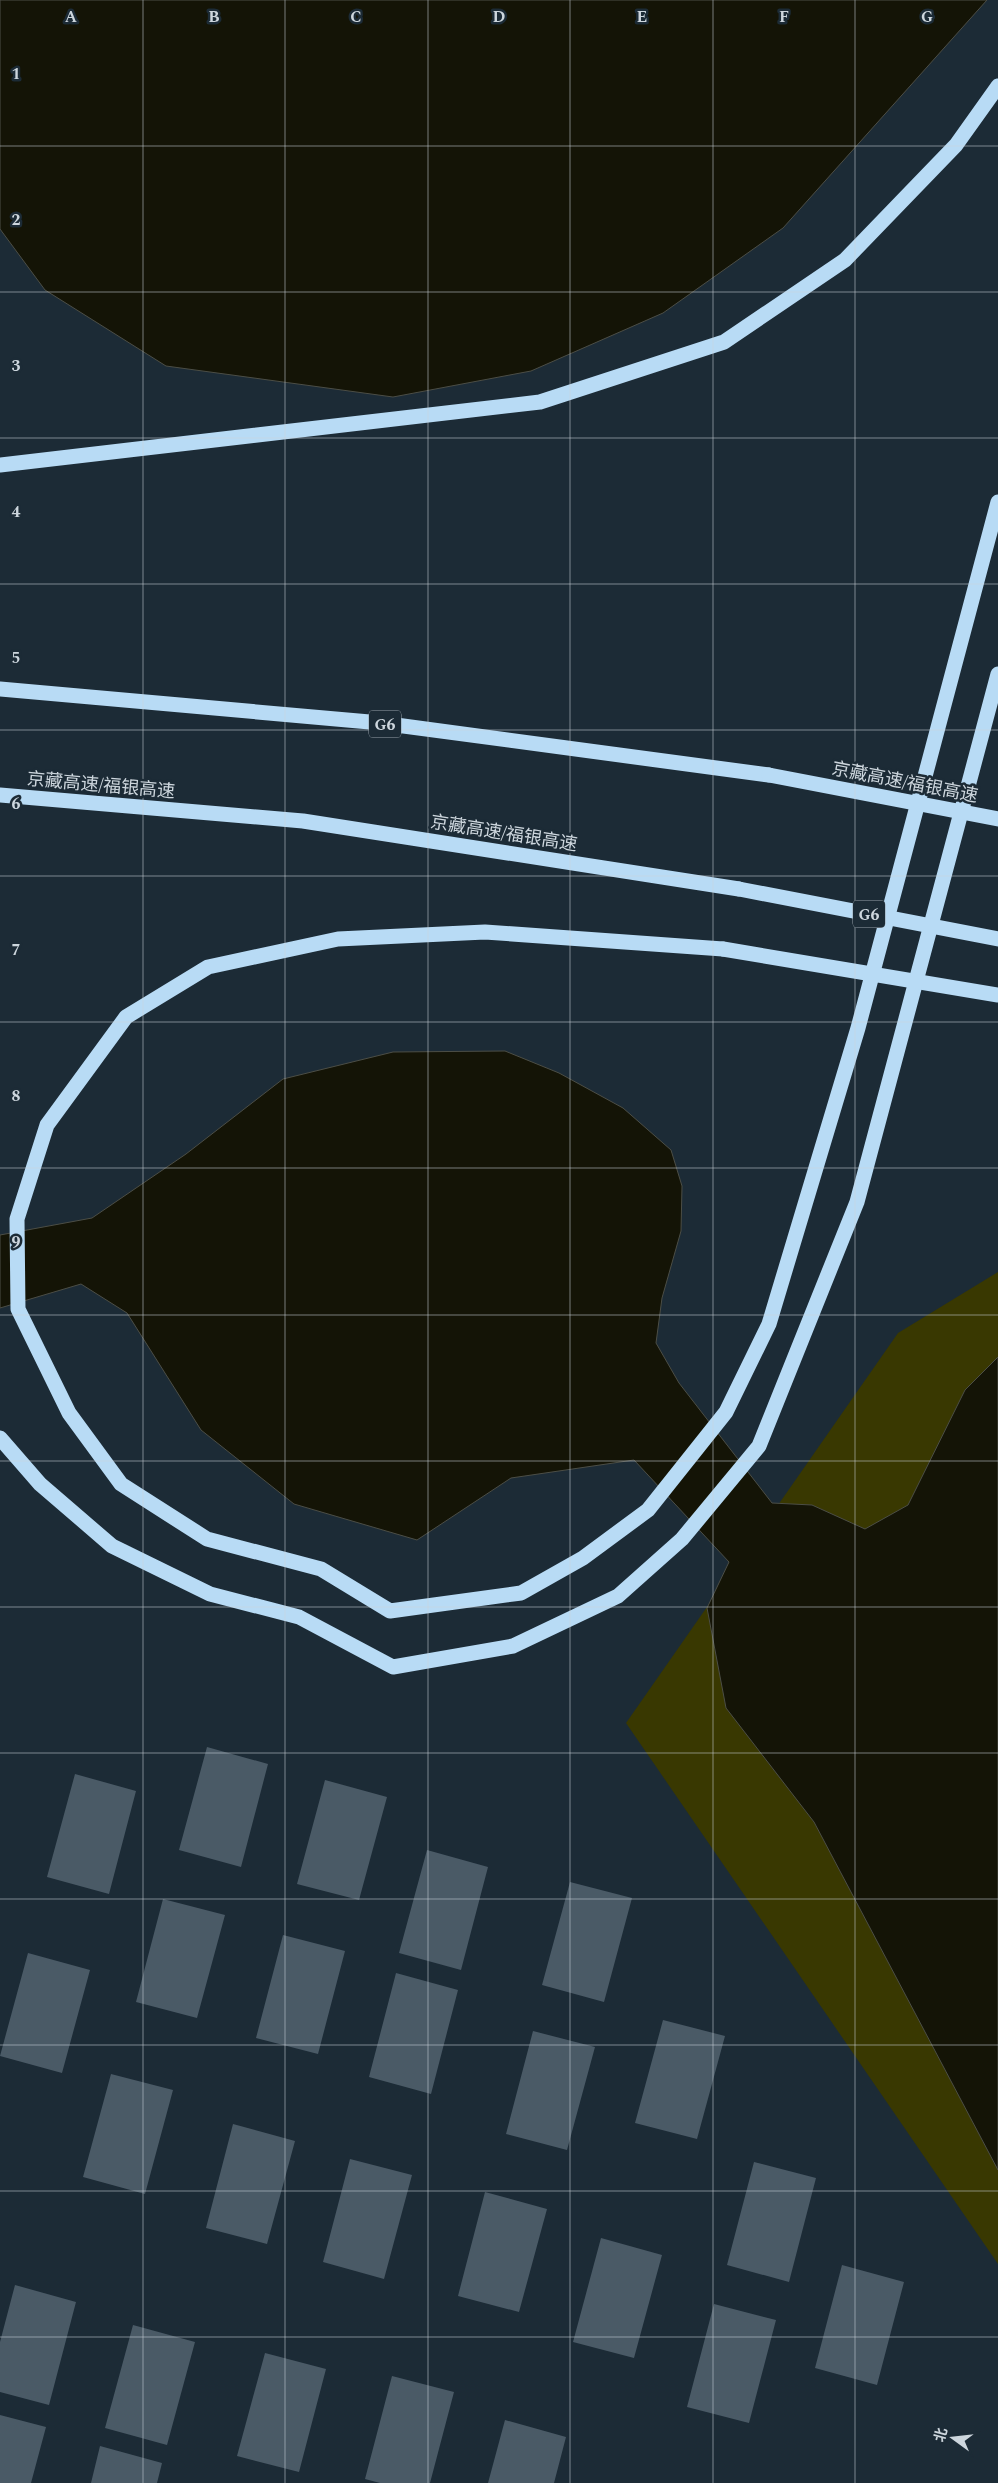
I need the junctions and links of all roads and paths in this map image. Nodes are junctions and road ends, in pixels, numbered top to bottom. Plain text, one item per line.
1 (998, 86) edge
2 (0, 465) edge
3 (998, 502) edge
4 (998, 674) edge
5 (0, 689) edge
6 (0, 795) edge
7 (998, 819) edge
8 (998, 938) edge
9 (998, 995) edge
10 (0, 1438) edge

1 - 2 highway
3 - 9 highway, bridge
4 - 10 highway
5 - 7 highway, 京藏高速/福银高速 / G6, bridge
6 - 8 highway, 京藏高速/福银高速 / G6, bridge

